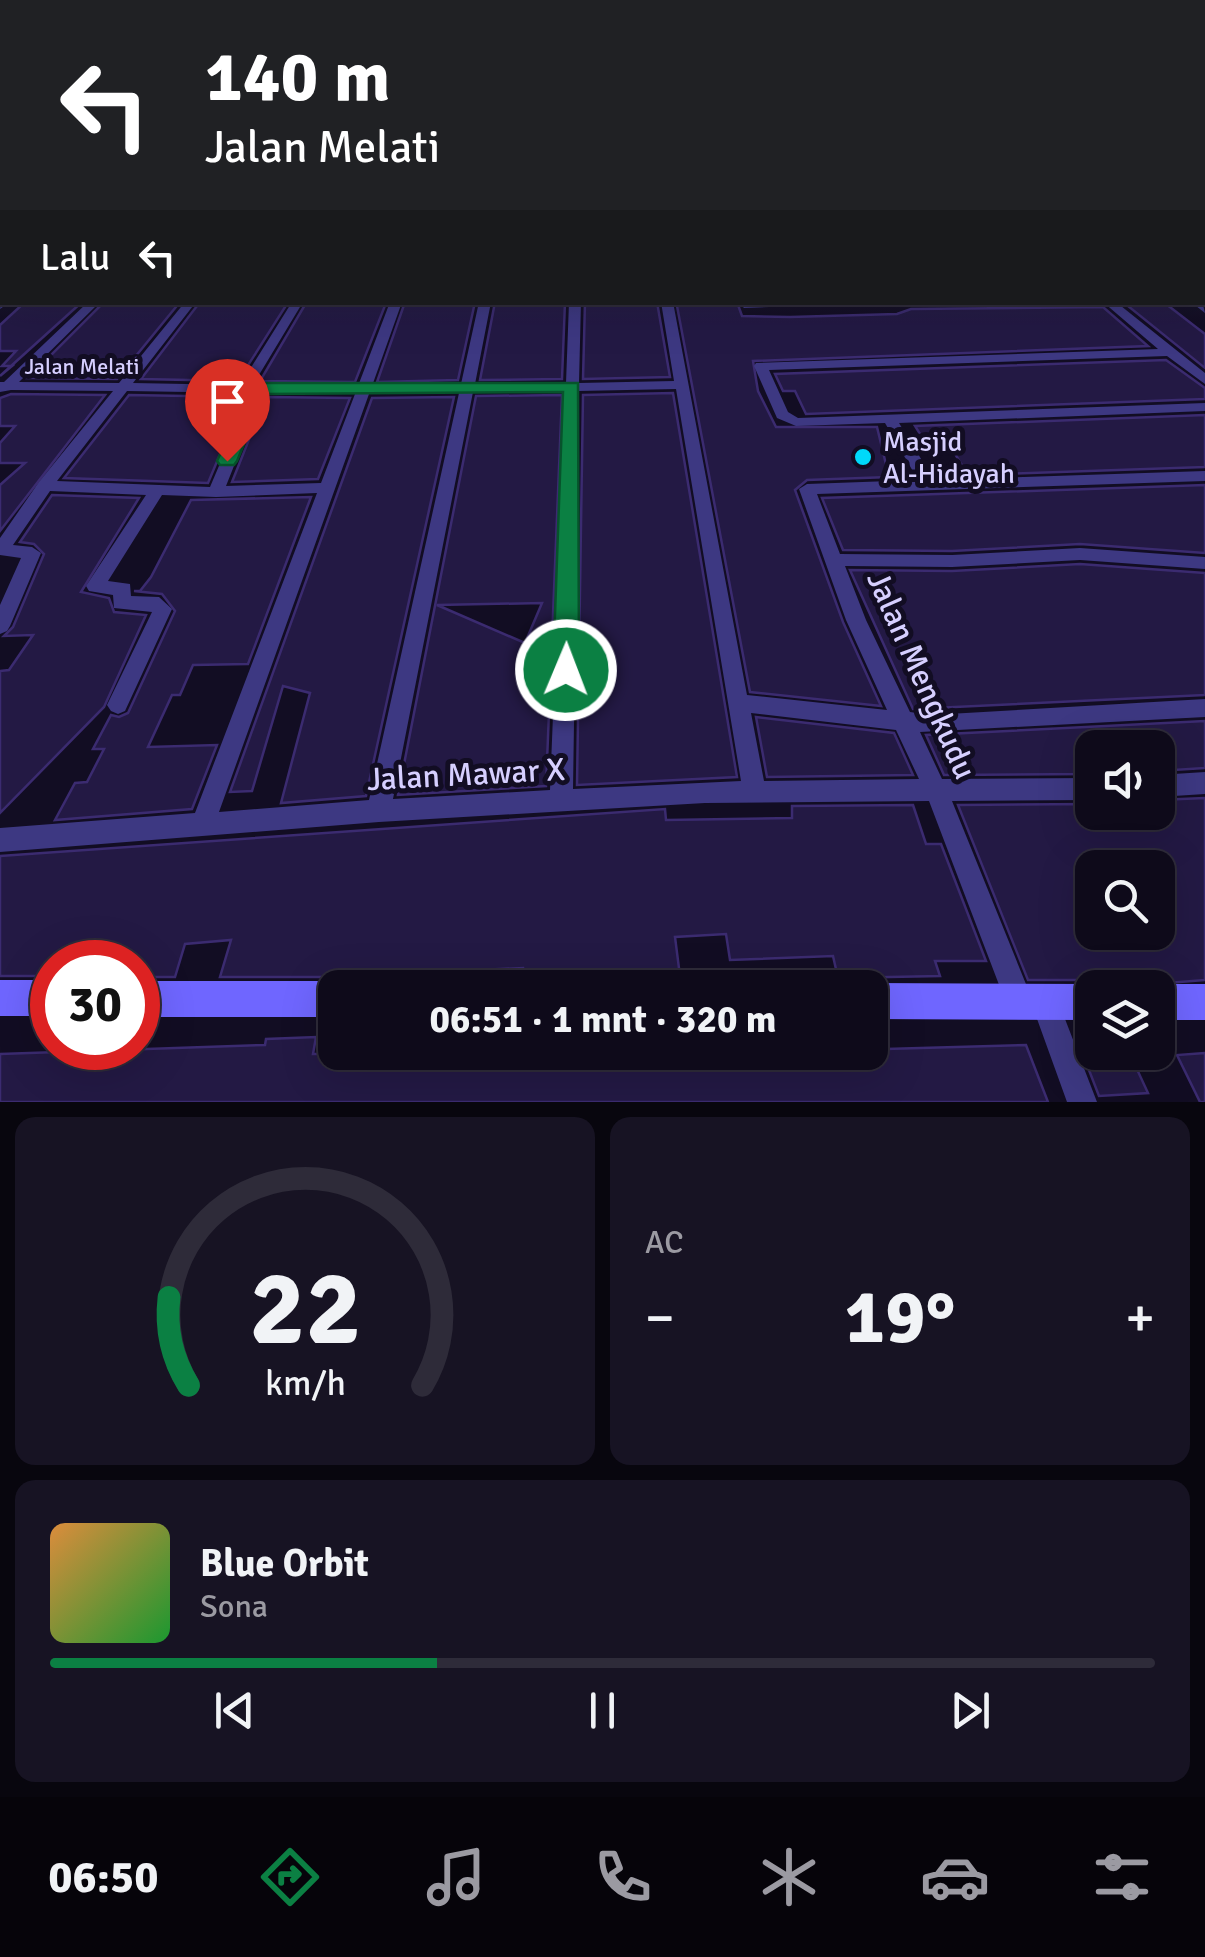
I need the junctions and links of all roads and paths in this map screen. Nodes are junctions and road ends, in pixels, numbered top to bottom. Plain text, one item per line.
1 (92, 305) edge
2 (190, 305) edge
3 (296, 305) edge
4 (395, 305) edge
5 (484, 305) edge
6 (575, 305) edge
7 (667, 305) edge
8 (767, 305) edge
9 (1112, 305) edge
10 (748, 306) dead end
11 (1172, 352) junction
12 (1205, 380) edge
13 (680, 385) junction
14 (125, 386) junction
15 (572, 387) junction
16 (2, 388) edge
17 (252, 388) junction
18 (467, 388) junction
19 (362, 390) junction
20 (1205, 408) edge
21 (889, 418) junction
22 (1205, 476) edge
23 (928, 483) junction
24 (45, 486) junction
25 (159, 488) junction
26 (324, 488) junction
27 (216, 492) junction
28 (832, 560) junction
29 (1205, 563) edge
30 (0, 626) edge
31 (741, 703) junction
32 (118, 705) dead end
33 (1205, 708) edge
34 (903, 719) junction
35 (1205, 783) edge
36 (1175, 785) edge
37 (935, 790) junction
38 (1075, 790) edge
39 (754, 791) junction
40 (561, 802) junction
41 (380, 811) junction
42 (202, 822) junction
43 (0, 840) edge
44 (0, 998) edge
45 (30, 998) edge
46 (160, 999) edge
47 (318, 999) edge
48 (888, 1000) edge
49 (1032, 1002) junction
50 (1075, 1002) edge
51 (1175, 1002) edge
52 (1205, 1002) edge
53 (1082, 1102) edge

1 - 16 street
2 - 14 street
3 - 17 street
4 - 19 street
5 - 18 street
6 - 15 street
7 - 13 street
8 - 10 street
9 - 11 street
11 - 12 street
11 - 21 street
13 - 15 street, Jalan Melati
13 - 31 street
14 - 16 street, Jalan Melati
14 - 17 street, Jalan Melati
14 - 24 street
15 - 18 street, Jalan Melati
15 - 40 street
17 - 19 street, Jalan Melati
17 - 27 street
18 - 19 street, Jalan Melati
18 - 41 street
19 - 26 street
20 - 21 street
21 - 23 street
22 - 23 street
23 - 28 street, Jalan Mengkudu
24 - 25 street
24 - 30 street
25 - 27 street
25 - 32 street
26 - 27 street
26 - 42 street
28 - 29 street
28 - 34 street, Jalan Mengkudu
31 - 34 street
31 - 39 street
33 - 34 street
34 - 37 street, Jalan Mengkudu
35 - 36 street
37 - 38 street, Jalan Mawar X
37 - 39 street, Jalan Mawar X
37 - 49 street, Jalan Mengkudu
39 - 40 street, Jalan Mawar X
40 - 41 street, Jalan Mawar X
41 - 42 street, Jalan Mawar X
42 - 43 street, Jalan Mawar X
44 - 45 street
46 - 47 street
48 - 49 street
49 - 50 street
49 - 53 street, Jalan Mengkudu
51 - 52 street

